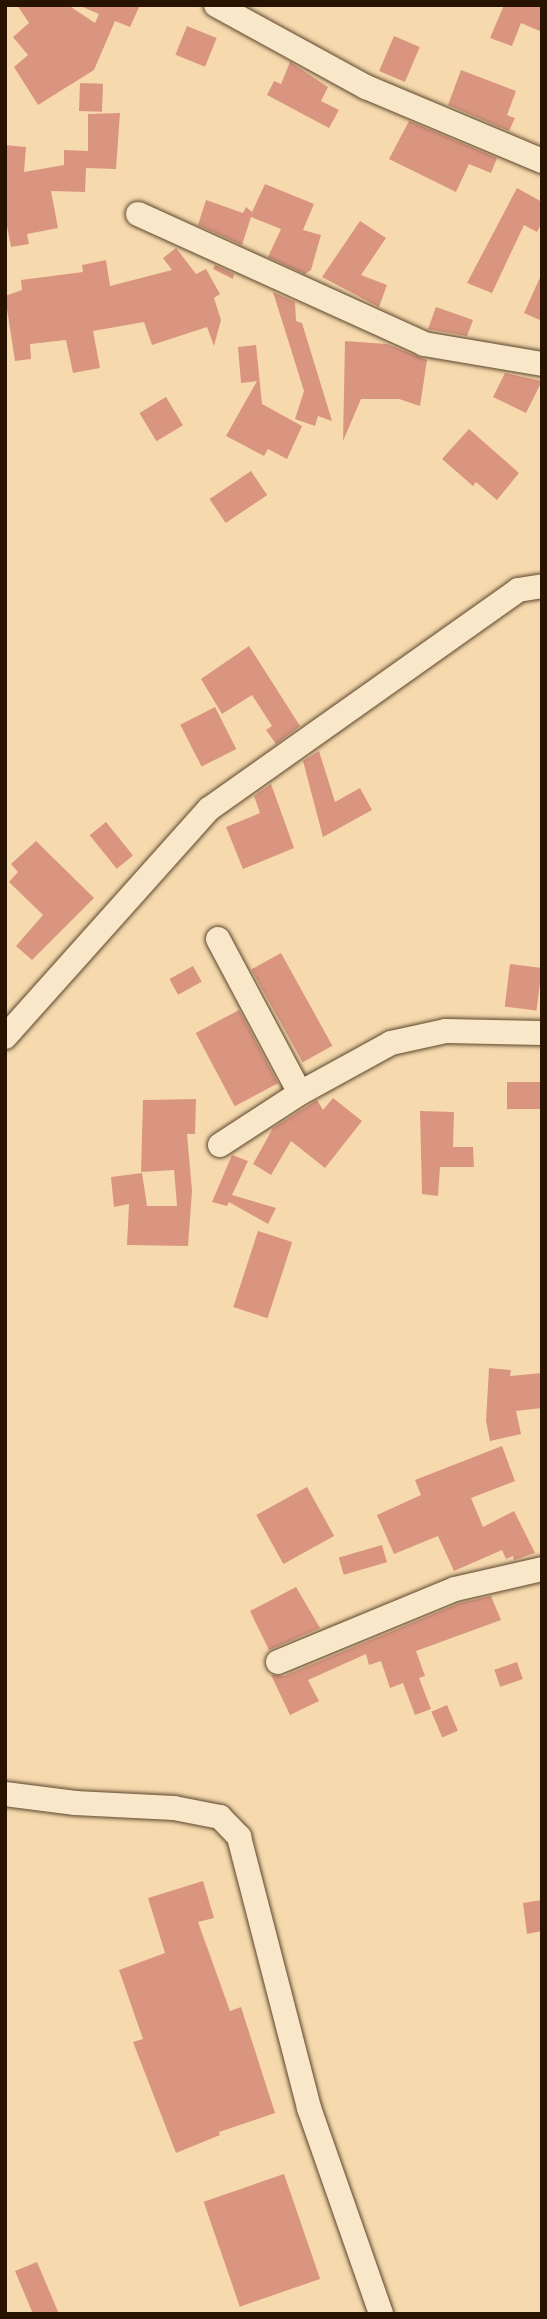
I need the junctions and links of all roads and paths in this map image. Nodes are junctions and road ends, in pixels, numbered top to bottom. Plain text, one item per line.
1 (216, 5) edge
2 (542, 161) edge
3 (138, 214) dead end
4 (542, 364) edge
5 (542, 586) edge
6 (218, 939) dead end
7 (7, 1032) edge
8 (542, 1032) edge
9 (300, 1093) junction
10 (220, 1145) dead end
11 (542, 1569) edge
12 (278, 1662) dead end
13 (5, 1794) edge
14 (381, 2314) edge

1 - 2 street
3 - 4 street
5 - 7 street
6 - 9 street
8 - 9 street
9 - 10 street
11 - 12 street
13 - 14 street

